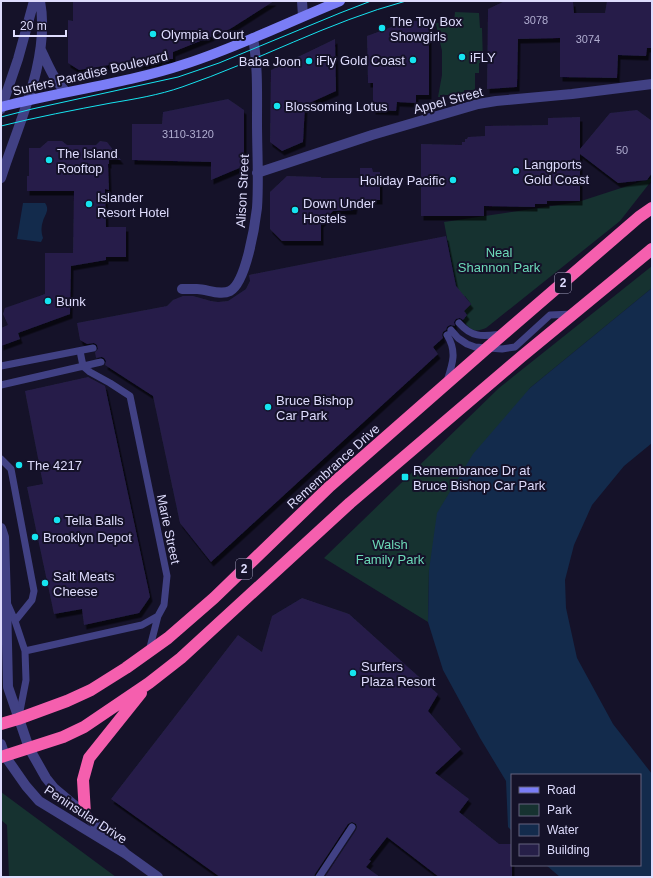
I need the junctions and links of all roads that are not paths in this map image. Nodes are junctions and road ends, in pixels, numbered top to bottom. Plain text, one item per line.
1 (34, 1) edge
2 (40, 1) edge
3 (302, 1) edge
4 (340, 1) edge
5 (303, 16) junction
6 (253, 38) junction
7 (40, 50) junction
8 (652, 84) edge
9 (66, 92) junction
10 (28, 100) junction
11 (1, 107) edge
12 (257, 173) junction
13 (1, 178) edge
14 (652, 208) edge
15 (652, 249) edge
16 (182, 289) dead end
17 (573, 314) junction
18 (459, 323) dead end
19 (504, 334) junction
20 (93, 348) dead end
21 (487, 348) junction
22 (80, 351) junction
23 (102, 362) dead end
24 (1, 366) edge
25 (83, 366) junction
26 (446, 384) junction
27 (1, 385) edge
28 (1, 459) edge
29 (1, 528) edge
30 (6, 601) junction
31 (158, 616) junction
32 (15, 621) junction
33 (25, 651) junction
34 (148, 653) junction
35 (149, 683) junction
36 (18, 719) junction
37 (1, 724) edge
38 (29, 748) junction
39 (2, 752) edge
40 (85, 814) junction
41 (352, 827) dead end
42 (126, 854) junction
43 (158, 877) edge
44 (319, 877) edge

1 - 11 street
2 - 7 street
3 - 5 street
4 - 5 street, Surfers Paradise Boulevard
5 - 6 street, Surfers Paradise Boulevard
6 - 9 street, Surfers Paradise Boulevard
6 - 12 street, Alison Street
7 - 9 street
7 - 10 street
8 - 12 street, Appel Street
9 - 10 street, Surfers Paradise Boulevard
10 - 11 street, Surfers Paradise Boulevard
10 - 13 street
12 - 16 street, Alison Street
14 - 19 highway, Remembrance Drive / 2
15 - 17 highway, 2
17 - 21 lane
17 - 35 highway, 2
18 - 19 lane
19 - 21 highway, Remembrance Drive / 2
20 - 22 lane
21 - 26 highway, Remembrance Drive / 2
21 - 26 lane
22 - 24 lane
22 - 25 lane
23 - 25 lane
25 - 27 lane
25 - 31 lane, Marie Street
26 - 34 highway, Remembrance Drive / 2
28 - 32 lane
29 - 30 street, Peninsular Drive
30 - 32 lane
30 - 36 street, Peninsular Drive
31 - 33 lane
31 - 34 lane, Marie Street
32 - 33 lane
33 - 36 lane
34 - 36 highway, Remembrance Drive / 2
35 - 38 highway, 2
35 - 40 highway
36 - 37 highway, 2
36 - 38 street, Peninsular Drive
38 - 39 highway, 2
38 - 40 street, Peninsular Drive
39 - 42 street, Peninsular Drive
40 - 42 street, Peninsular Drive
41 - 44 lane
42 - 43 street, Peninsular Drive

